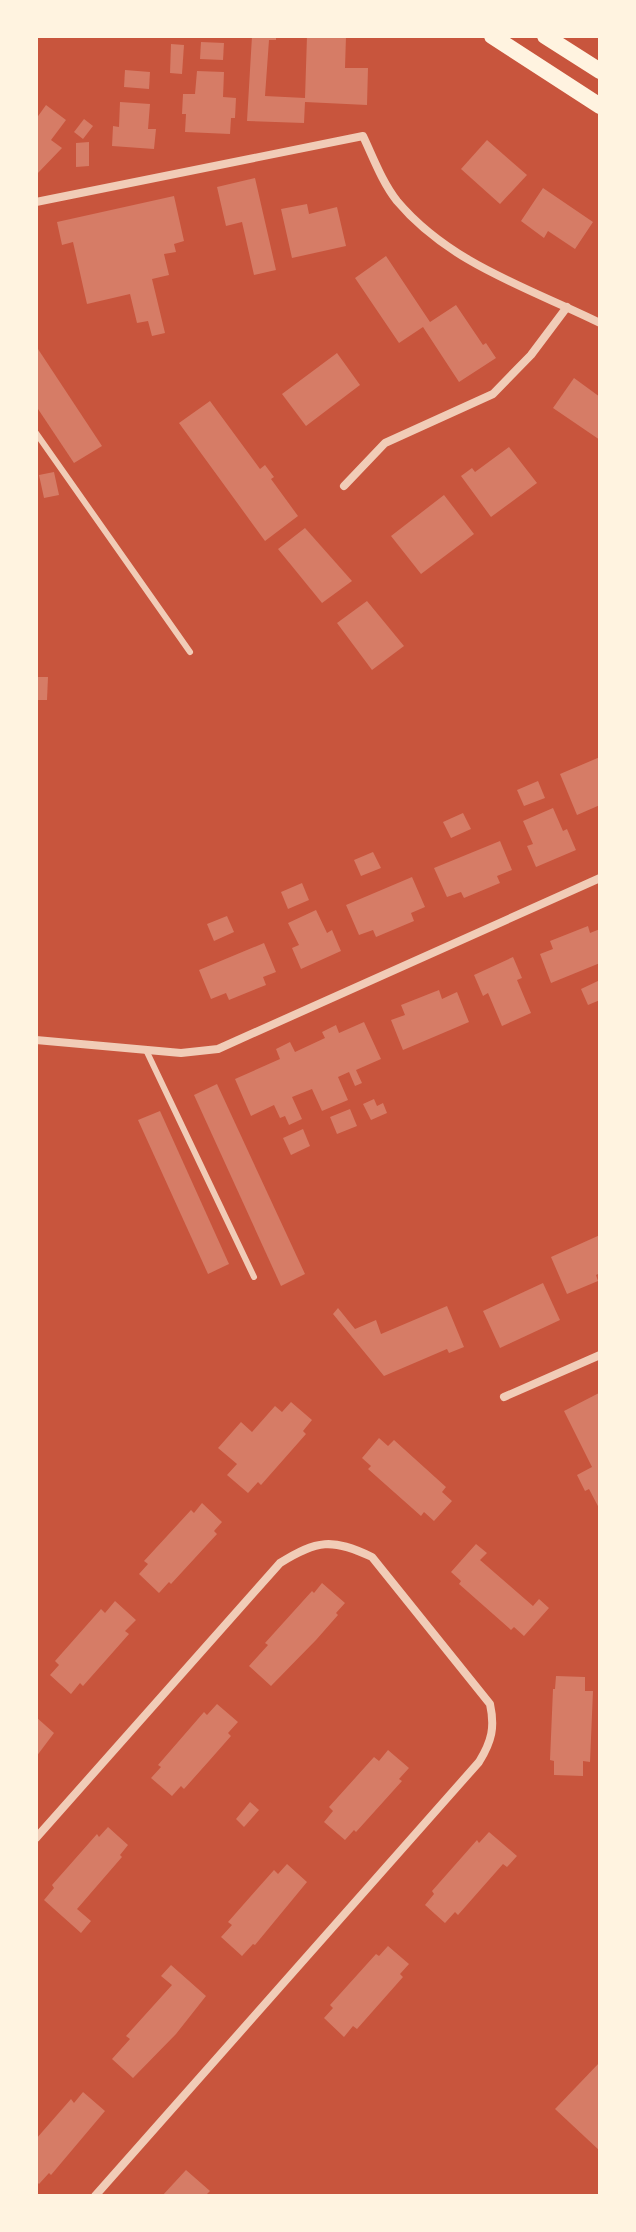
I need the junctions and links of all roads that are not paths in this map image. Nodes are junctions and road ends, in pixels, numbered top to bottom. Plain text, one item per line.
1 (492, 36) edge
2 (545, 36) edge
3 (600, 71) edge
4 (600, 106) edge
5 (36, 202) edge
6 (567, 307) junction
7 (600, 323) edge
8 (36, 433) edge
9 (344, 486) dead end
10 (190, 652) dead end
11 (600, 878) edge
12 (36, 1040) edge
13 (146, 1050) junction
14 (254, 1277) dead end
15 (600, 1355) edge
16 (504, 1397) dead end
17 (36, 1838) edge
18 (95, 2196) edge

1 - 4 main road
2 - 3 main road
5 - 6 street
6 - 7 street
6 - 9 street
8 - 10 lane
11 - 13 street
12 - 13 street
13 - 14 lane
15 - 16 street
17 - 18 street

